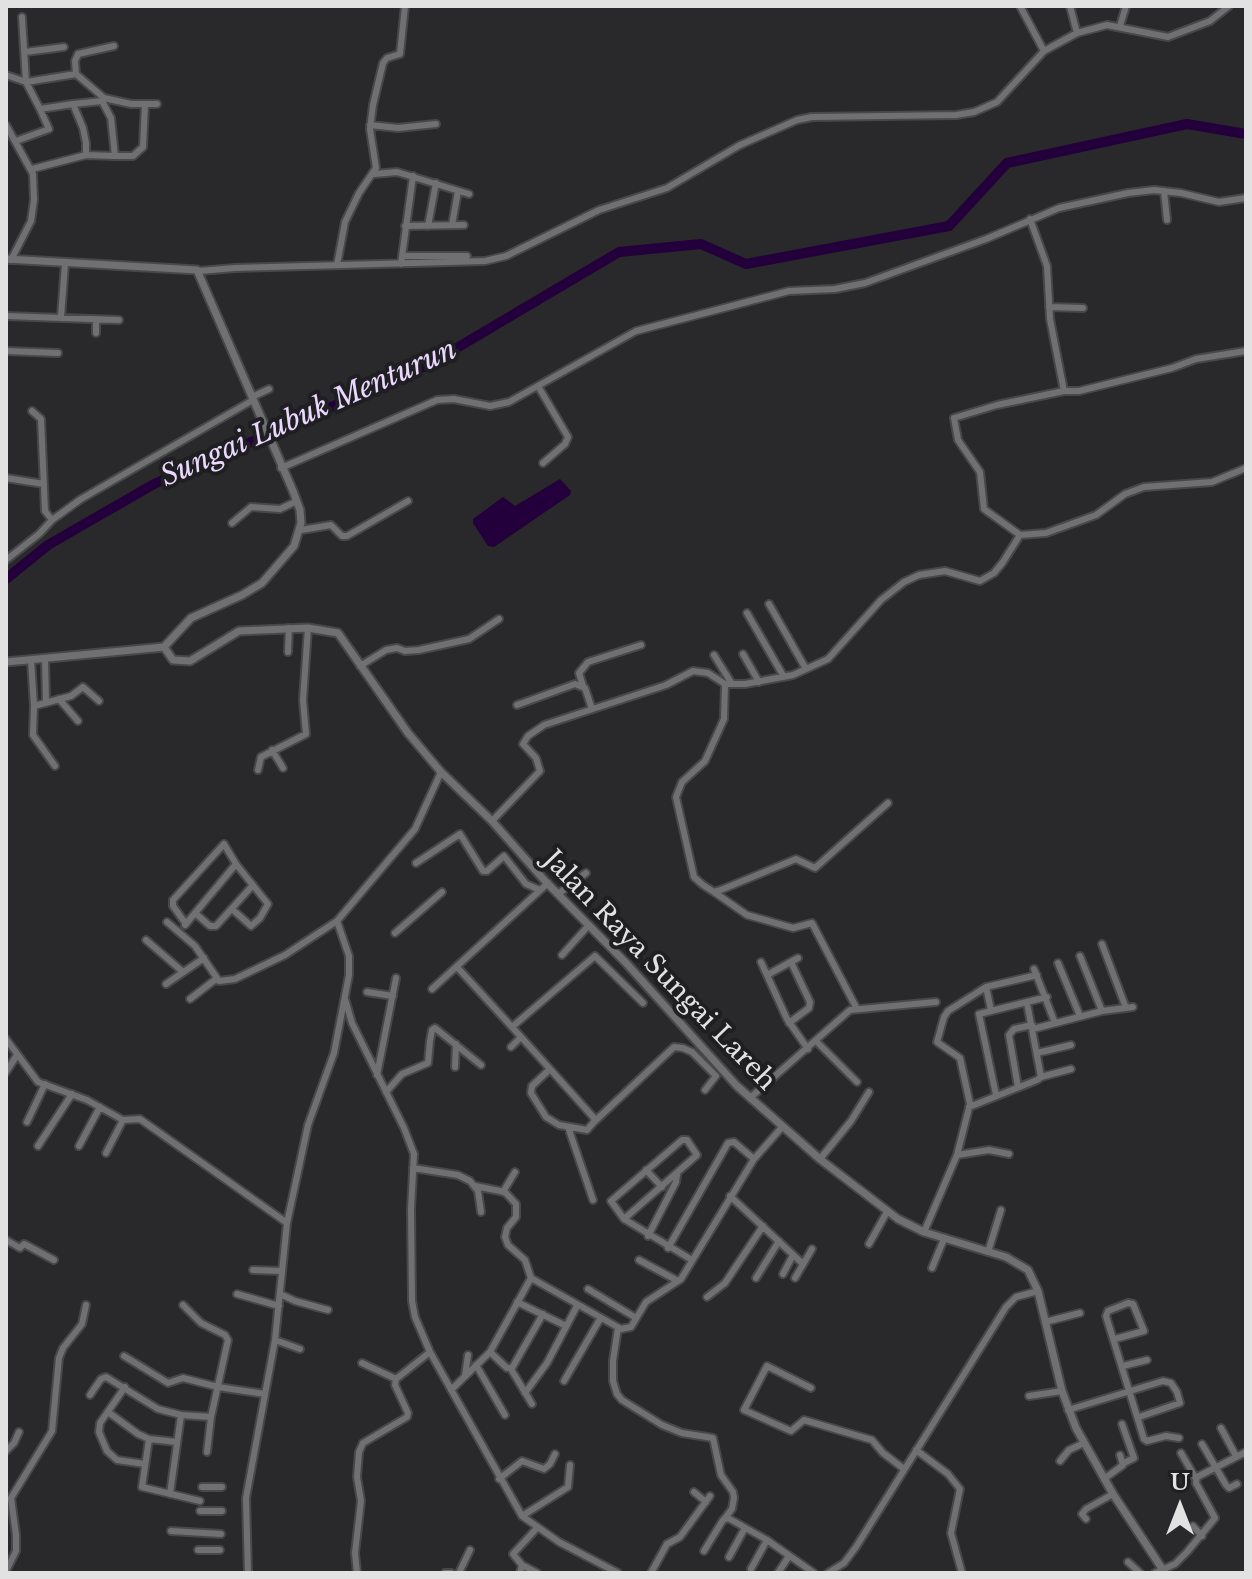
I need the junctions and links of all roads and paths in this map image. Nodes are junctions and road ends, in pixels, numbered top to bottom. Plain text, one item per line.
1 (405, 6) edge
2 (1020, 6) edge
3 (1070, 6) edge
4 (1126, 6) edge
5 (1229, 6) edge
6 (22, 17) dead end
7 (1120, 26) junction
8 (1077, 33) junction
9 (114, 46) dead end
10 (64, 47) dead end
11 (1044, 51) junction
12 (25, 52) junction
13 (76, 74) junction
14 (6, 75) edge
15 (26, 82) junction
16 (103, 99) junction
17 (73, 104) junction
18 (145, 104) junction
19 (157, 104) dead end
20 (40, 109) junction
21 (436, 124) dead end
22 (6, 125) edge
23 (370, 125) junction
24 (6, 139) edge
25 (16, 140) junction
26 (86, 155) junction
27 (115, 156) junction
28 (32, 169) junction
29 (374, 174) junction
30 (413, 176) junction
31 (436, 183) junction
32 (458, 191) junction
33 (1164, 191) junction
34 (469, 194) dead end
35 (1246, 198) edge
36 (1030, 219) junction
37 (1167, 220) dead end
38 (452, 225) junction
39 (464, 225) dead end
40 (405, 226) junction
41 (428, 226) junction
42 (467, 256) dead end
43 (9, 259) edge
44 (402, 260) junction
45 (65, 264) junction
46 (337, 265) junction
47 (199, 271) junction
48 (1049, 307) junction
49 (1083, 308) dead end
50 (6, 316) edge
51 (61, 317) junction
52 (96, 320) junction
53 (119, 320) dead end
54 (96, 333) dead end
55 (6, 351) edge
56 (1246, 351) edge
57 (58, 353) dead end
58 (538, 386) junction
59 (269, 389) dead end
60 (1064, 391) junction
61 (253, 398) junction
62 (32, 411) dead end
63 (543, 463) dead end
64 (280, 465) junction
65 (1246, 468) edge
66 (6, 478) edge
67 (44, 484) junction
68 (297, 501) junction
69 (408, 501) dead end
70 (52, 520) junction
71 (232, 523) dead end
72 (301, 530) junction
73 (1019, 535) junction
74 (6, 560) edge
75 (769, 604) dead end
76 (747, 613) dead end
77 (499, 619) dead end
78 (289, 628) junction
79 (308, 628) junction
80 (641, 645) dead end
81 (164, 647) junction
82 (288, 652) dead end
83 (743, 654) dead end
84 (714, 655) dead end
85 (45, 659) junction
86 (31, 660) junction
87 (6, 662) edge
88 (360, 666) junction
89 (806, 669) junction
90 (784, 677) junction
91 (759, 682) junction
92 (729, 684) junction
93 (583, 686) junction
94 (71, 696) junction
95 (59, 699) junction
96 (99, 701) dead end
97 (46, 703) junction
98 (78, 704) dead end
99 (517, 705) dead end
100 (34, 706) junction
101 (592, 709) junction
102 (78, 721) dead end
103 (272, 750) junction
104 (55, 766) dead end
105 (283, 768) dead end
106 (258, 770) dead end
107 (441, 772) junction
108 (888, 803) dead end
109 (492, 821) junction
110 (416, 863) dead end
111 (236, 864) junction
112 (586, 873) dead end
113 (548, 883) junction
114 (253, 885) junction
115 (540, 890) junction
116 (442, 892) dead end
117 (714, 892) junction
118 (558, 894) junction
119 (232, 909) junction
120 (195, 913) junction
121 (337, 921) junction
122 (167, 922) dead end
123 (186, 924) junction
124 (589, 925) junction
125 (181, 931) junction
126 (395, 933) dead end
127 (146, 940) dead end
128 (1102, 944) dead end
129 (562, 955) dead end
130 (1080, 956) dead end
131 (204, 958) junction
132 (761, 962) dead end
133 (1058, 963) dead end
134 (457, 967) junction
135 (183, 972) junction
136 (767, 975) junction
137 (396, 978) dead end
138 (216, 979) junction
139 (166, 984) dead end
140 (986, 987) junction
141 (432, 989) dead end
142 (367, 992) dead end
143 (393, 996) junction
144 (1047, 997) junction
145 (190, 999) dead end
146 (345, 999) junction
147 (936, 1002) dead end
148 (643, 1003) dead end
149 (1027, 1003) junction
150 (857, 1009) junction
151 (991, 1010) junction
152 (1102, 1011) junction
153 (1080, 1016) junction
154 (789, 1023) junction
155 (1055, 1023) junction
156 (512, 1027) junction
157 (1032, 1027) junction
158 (521, 1037) junction
159 (6, 1039) edge
160 (816, 1041) junction
161 (456, 1044) junction
162 (1071, 1045) dead end
163 (511, 1047) dead end
164 (808, 1049) junction
165 (1037, 1053) junction
166 (17, 1055) junction
167 (481, 1065) dead end
168 (455, 1067) dead end
169 (550, 1069) junction
170 (1071, 1069) dead end
171 (6, 1072) edge
172 (719, 1073) junction
173 (377, 1075) junction
174 (1041, 1077) junction
175 (857, 1082) dead end
176 (45, 1084) junction
177 (1018, 1087) junction
178 (705, 1090) dead end
179 (386, 1092) junction
180 (869, 1092) dead end
181 (72, 1094) junction
182 (996, 1095) junction
183 (750, 1098) junction
184 (100, 1107) junction
185 (969, 1107) junction
186 (123, 1120) junction
187 (595, 1121) junction
188 (27, 1122) dead end
189 (783, 1126) junction
190 (568, 1127) junction
191 (38, 1146) dead end
192 (79, 1146) dead end
193 (106, 1153) dead end
194 (1009, 1154) dead end
195 (957, 1155) junction
196 (754, 1159) junction
197 (820, 1159) junction
198 (413, 1168) junction
199 (646, 1170) junction
200 (515, 1172) dead end
201 (677, 1175) junction
202 (475, 1186) junction
203 (662, 1187) junction
204 (503, 1192) junction
205 (730, 1196) junction
206 (593, 1200) dead end
207 (1001, 1210) dead end
208 (481, 1212) dead end
209 (887, 1212) junction
210 (624, 1219) junction
211 (287, 1223) junction
212 (763, 1226) junction
213 (924, 1232) junction
214 (648, 1236) junction
215 (944, 1239) junction
216 (6, 1240) edge
217 (779, 1241) junction
218 (869, 1244) dead end
219 (668, 1248) junction
220 (812, 1249) dead end
221 (988, 1252) junction
222 (792, 1257) junction
223 (54, 1260) dead end
224 (639, 1260) dead end
225 (692, 1260) junction
226 (803, 1264) junction
227 (932, 1268) dead end
228 (253, 1270) dead end
229 (282, 1271) junction
230 (783, 1274) dead end
231 (531, 1278) junction
232 (756, 1278) dead end
233 (795, 1278) dead end
234 (678, 1281) junction
235 (588, 1289) dead end
236 (1038, 1291) junction
237 (237, 1294) dead end
238 (280, 1294) junction
239 (707, 1297) dead end
240 (517, 1302) junction
241 (86, 1305) dead end
242 (183, 1305) dead end
243 (279, 1306) junction
244 (577, 1306) junction
245 (328, 1310) dead end
246 (1080, 1313) dead end
247 (543, 1314) junction
248 (636, 1318) junction
249 (600, 1319) junction
250 (1045, 1322) junction
251 (566, 1326) junction
252 (618, 1328) junction
253 (75, 1332) junction
254 (83, 1336) dead end
255 (1115, 1339) junction
256 (275, 1340) junction
257 (300, 1349) dead end
258 (430, 1352) junction
259 (490, 1352) junction
260 (468, 1355) dead end
261 (124, 1356) dead end
262 (1147, 1360) dead end
263 (362, 1363) dead end
264 (476, 1365) junction
265 (1123, 1366) junction
266 (511, 1369) junction
267 (465, 1376) junction
268 (396, 1379) junction
269 (564, 1381) dead end
270 (125, 1387) junction
271 (218, 1387) junction
272 (811, 1388) dead end
273 (451, 1390) junction
274 (1062, 1391) junction
275 (1131, 1391) junction
276 (525, 1393) junction
277 (265, 1394) junction
278 (90, 1395) dead end
279 (1029, 1396) dead end
280 (532, 1404) dead end
281 (1068, 1410) junction
282 (108, 1412) junction
283 (181, 1415) junction
284 (505, 1415) dead end
285 (211, 1417) junction
286 (1139, 1417) junction
287 (1122, 1424) dead end
288 (1221, 1428) dead end
289 (19, 1432) dead end
290 (6, 1437) edge
291 (1179, 1438) dead end
292 (149, 1439) junction
293 (177, 1442) junction
294 (14, 1443) junction
295 (1084, 1443) junction
296 (1202, 1444) dead end
297 (916, 1450) junction
298 (6, 1451) edge
299 (207, 1452) dead end
300 (1246, 1452) edge
301 (1181, 1453) dead end
302 (555, 1454) dead end
303 (1120, 1455) dead end
304 (1236, 1456) junction
305 (1060, 1461) dead end
306 (1124, 1463) junction
307 (145, 1464) junction
308 (570, 1465) dead end
309 (1215, 1468) junction
310 (904, 1469) junction
311 (499, 1479) junction
312 (1104, 1479) junction
313 (1196, 1479) junction
314 (1237, 1484) dead end
315 (202, 1487) dead end
316 (222, 1487) dead end
317 (694, 1492) dead end
318 (170, 1494) junction
319 (1113, 1494) junction
320 (200, 1501) dead end
321 (6, 1509) edge
322 (200, 1511) dead end
323 (222, 1511) dead end
324 (13, 1514) junction
325 (522, 1516) junction
326 (725, 1518) junction
327 (1086, 1519) dead end
328 (1193, 1526) dead end
329 (537, 1528) junction
330 (745, 1528) junction
331 (171, 1531) dead end
332 (221, 1534) dead end
333 (1202, 1536) junction
334 (767, 1540) junction
335 (198, 1550) dead end
336 (220, 1550) dead end
337 (470, 1550) dead end
338 (704, 1551) dead end
339 (505, 1552) dead end
340 (513, 1554) junction
341 (789, 1556) junction
342 (729, 1557) dead end
343 (1128, 1562) dead end
344 (521, 1569) edge
345 (751, 1569) dead end
346 (6, 1571) edge
347 (1161, 1572) edge
348 (248, 1573) edge
349 (357, 1573) edge
350 (459, 1573) edge
351 (537, 1573) edge
352 (618, 1573) edge
353 (651, 1573) edge
354 (778, 1573) edge
355 (814, 1573) edge
356 (828, 1573) edge
357 (962, 1573) edge
358 (1140, 1573) edge

1 - 23 street
2 - 11 street
3 - 8 street
4 - 7 street
5 - 7 street
6 - 12 street
7 - 8 street
8 - 11 street
9 - 13 street
10 - 12 street
11 - 44 street
12 - 15 street
13 - 15 street
13 - 16 street
14 - 15 street
15 - 20 street
16 - 17 street
16 - 18 street
16 - 27 street
17 - 20 street
17 - 26 street
18 - 19 street
18 - 27 street
20 - 25 street
21 - 23 street
22 - 25 street
23 - 29 street
24 - 25 street
25 - 28 street
26 - 27 street
26 - 28 street
28 - 43 street
29 - 30 street
29 - 46 street
30 - 31 street
30 - 40 street
31 - 32 street
31 - 41 street
32 - 34 street
32 - 38 street
33 - 35 street
33 - 36 street
33 - 37 street
36 - 48 street
36 - 58 street
38 - 39 street
38 - 41 street
40 - 41 street
40 - 44 street
42 - 44 street
43 - 45 street
44 - 46 street
45 - 47 street
45 - 51 street
46 - 47 street
47 - 61 street
48 - 49 street
48 - 60 street
50 - 51 street
51 - 52 street
52 - 53 street
52 - 54 street
55 - 57 street
56 - 60 street
58 - 63 street
58 - 64 street
59 - 61 street
60 - 73 street
61 - 64 street
61 - 70 street
62 - 67 street
64 - 68 street
65 - 73 street
66 - 67 street
67 - 70 street
68 - 71 street
68 - 72 street
69 - 72 street
70 - 74 street
72 - 81 street
73 - 89 street
75 - 89 street
76 - 90 street
77 - 88 street
78 - 79 street
78 - 81 street
78 - 82 street
79 - 88 street, Jalan Raya Sungai Lareh
79 - 103 street
80 - 93 street
81 - 85 street
83 - 91 street
84 - 92 street
85 - 86 street
85 - 97 street
86 - 87 street
86 - 100 street
88 - 107 street, Jalan Raya Sungai Lareh
89 - 90 street
90 - 91 street
91 - 92 street
92 - 101 street
92 - 117 street
93 - 99 street
93 - 101 street
94 - 95 street
94 - 96 street
94 - 98 street
95 - 97 street
95 - 102 street
97 - 100 street
100 - 104 street
101 - 109 street
103 - 105 street
103 - 106 street
107 - 109 street, Jalan Raya Sungai Lareh
107 - 121 street
108 - 117 street
109 - 113 street, Jalan Raya Sungai Lareh
110 - 115 street
111 - 114 street
111 - 120 street
111 - 123 street
112 - 118 street
113 - 115 street
113 - 118 street, Jalan Raya Sungai Lareh
114 - 119 street
114 - 119 street
115 - 134 street
116 - 126 street
117 - 150 street
118 - 124 street, Jalan Raya Sungai Lareh
119 - 120 street
120 - 123 street
121 - 138 street
121 - 146 street
122 - 125 street
123 - 125 street
124 - 129 street
124 - 172 street, Jalan Raya Sungai Lareh
125 - 131 street
127 - 135 street
128 - 152 street
130 - 152 street
131 - 135 street
131 - 138 street
132 - 136 street
133 - 153 street
134 - 141 street
134 - 156 street
135 - 139 street
136 - 154 street
136 - 154 street
137 - 143 street
138 - 145 street
140 - 144 street
140 - 151 street
140 - 185 street
142 - 143 street
143 - 173 street
144 - 149 street
144 - 155 street
146 - 173 street
146 - 211 street
147 - 150 street
148 - 156 street
149 - 151 street
149 - 157 street
150 - 160 street
151 - 182 street
152 - 153 street
153 - 155 street
154 - 164 street
155 - 157 street
156 - 158 street
157 - 165 street
157 - 177 street
158 - 163 street
158 - 169 street
159 - 166 street
160 - 164 street
160 - 175 street
161 - 167 street
161 - 168 street
161 - 179 street
162 - 165 street
164 - 183 street
165 - 174 street
166 - 171 street
166 - 176 street
169 - 187 street
169 - 190 street
170 - 174 street
172 - 178 street
172 - 183 street, Jalan Raya Sungai Lareh
172 - 187 street
173 - 179 street
174 - 177 street
176 - 181 street
176 - 188 street
177 - 182 street
179 - 198 street
180 - 197 street
181 - 184 street
181 - 191 street
182 - 185 street
183 - 189 street, Jalan Raya Sungai Lareh
184 - 186 street
184 - 192 street
185 - 195 street
186 - 193 street
186 - 211 street
187 - 190 street
189 - 196 street
189 - 197 street, Jalan Raya Sungai Lareh
190 - 206 street
194 - 195 street
195 - 213 street
196 - 205 street
196 - 219 street
197 - 209 street, Jalan Raya Sungai Lareh
198 - 202 street
198 - 258 street
199 - 201 street
199 - 203 street
199 - 210 street
200 - 204 street
201 - 203 street
201 - 214 street
202 - 204 street
202 - 208 street
203 - 210 street
204 - 231 street
205 - 212 street
205 - 225 street
207 - 221 street
209 - 213 street, Jalan Raya Sungai Lareh
209 - 218 street
210 - 214 street
211 - 229 street
212 - 217 street
212 - 239 street
213 - 215 street, Jalan Raya Sungai Lareh
214 - 219 street
215 - 221 street, Jalan Raya Sungai Lareh
215 - 227 street
216 - 223 street
217 - 222 street
217 - 232 street
219 - 225 street
220 - 226 street
221 - 236 street, Jalan Raya Sungai Lareh
222 - 226 street
222 - 230 street
224 - 234 street
225 - 234 street
226 - 233 street
228 - 229 street
229 - 238 street
231 - 240 street
231 - 244 street
234 - 248 street
235 - 248 street
236 - 250 street, Jalan Raya Sungai Lareh
236 - 297 street
237 - 243 street
238 - 243 street
238 - 245 street
240 - 247 street
240 - 259 street
241 - 253 street
242 - 271 street
243 - 256 street
244 - 249 street
244 - 251 street
246 - 250 street
247 - 251 street
247 - 266 street
248 - 252 street
249 - 252 street
249 - 269 street
250 - 274 street, Jalan Raya Sungai Lareh
251 - 276 street
252 - 326 street
253 - 254 street
253 - 324 street
255 - 255 street
255 - 265 street
256 - 257 street
256 - 277 street
258 - 268 street
258 - 273 street
259 - 264 street
259 - 266 street
260 - 267 street
261 - 271 street
262 - 265 street
263 - 268 street
264 - 267 street
264 - 284 street
265 - 275 street
266 - 276 street
267 - 273 street
268 - 349 street
270 - 278 street
270 - 282 street
270 - 283 street
271 - 277 street
271 - 285 street
272 - 310 street
273 - 311 street
274 - 279 street
274 - 281 street, Jalan Raya Sungai Lareh
275 - 281 street
275 - 286 street
275 - 286 street
276 - 280 street
277 - 348 street
281 - 295 street, Jalan Raya Sungai Lareh
282 - 292 street
282 - 307 street
283 - 285 street
283 - 293 street
285 - 299 street
286 - 291 street
287 - 306 street
288 - 304 street
289 - 294 street
290 - 294 street
292 - 293 street
292 - 307 street
293 - 318 street
294 - 298 street
295 - 305 street
295 - 312 street, Jalan Raya Sungai Lareh
296 - 309 street
297 - 310 street
297 - 357 street
300 - 304 street
301 - 313 street
302 - 311 street
303 - 306 street
304 - 309 street
306 - 312 street
307 - 318 street
308 - 325 street
309 - 313 street
309 - 314 street
310 - 356 street
311 - 325 street
312 - 319 street, Jalan Raya Sungai Lareh
313 - 333 street
315 - 316 street
317 - 353 street
318 - 320 street
319 - 327 street
319 - 347 street, Jalan Raya Sungai Lareh
321 - 324 street
322 - 323 street
324 - 346 street
325 - 329 street
326 - 330 street
326 - 338 street
328 - 333 street
329 - 340 street
329 - 352 street
330 - 334 street
330 - 342 street
331 - 332 street
333 - 347 street
334 - 341 street
334 - 345 street
335 - 336 street
337 - 350 street
339 - 340 street
340 - 344 street
341 - 354 street
341 - 355 street
343 - 358 street
344 - 351 street

